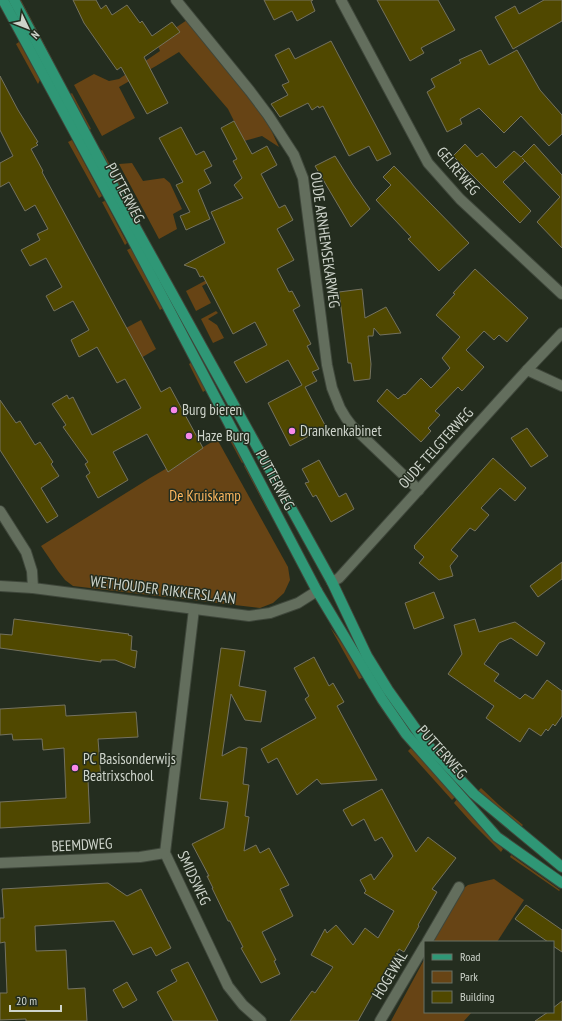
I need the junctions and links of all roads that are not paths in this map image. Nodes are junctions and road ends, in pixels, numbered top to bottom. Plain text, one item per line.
1 (3, 0) edge
2 (14, 0) edge
3 (176, 0) edge
4 (341, 0) edge
5 (562, 294) edge
6 (562, 333) edge
7 (527, 370) junction
8 (562, 386) edge
9 (419, 490) junction
10 (0, 511) edge
11 (332, 582) junction
12 (0, 586) edge
13 (33, 588) junction
14 (317, 591) junction
15 (194, 609) junction
16 (165, 853) junction
17 (0, 863) edge
18 (562, 867) edge
19 (562, 883) edge
20 (459, 887) dead end
21 (428, 941) edge
22 (424, 947) edge
23 (261, 1021) edge
24 (380, 1021) edge

1 - 14 main road, PUTTERWEG
2 - 11 main road, PUTTERWEG
3 - 9 street, OUDE ARNHEMSEKARWEG
4 - 5 street, GELREWEG
6 - 7 street, OUDE TELGTERWEG
7 - 8 street
7 - 9 street, OUDE TELGTERWEG
9 - 11 street, OUDE TELGTERWEG
10 - 13 street
11 - 18 main road, PUTTERWEG
12 - 13 street, WETHOUDER RIKKERSLAAN
13 - 15 street, WETHOUDER RIKKERSLAAN
14 - 15 street, WETHOUDER RIKKERSLAAN
14 - 19 main road, PUTTERWEG
15 - 16 street, SMIDSWEG
16 - 17 street, BEEMDWEG
16 - 23 street, SMIDSWEG
20 - 21 street, HOGEWAL
22 - 24 street, HOGEWAL

